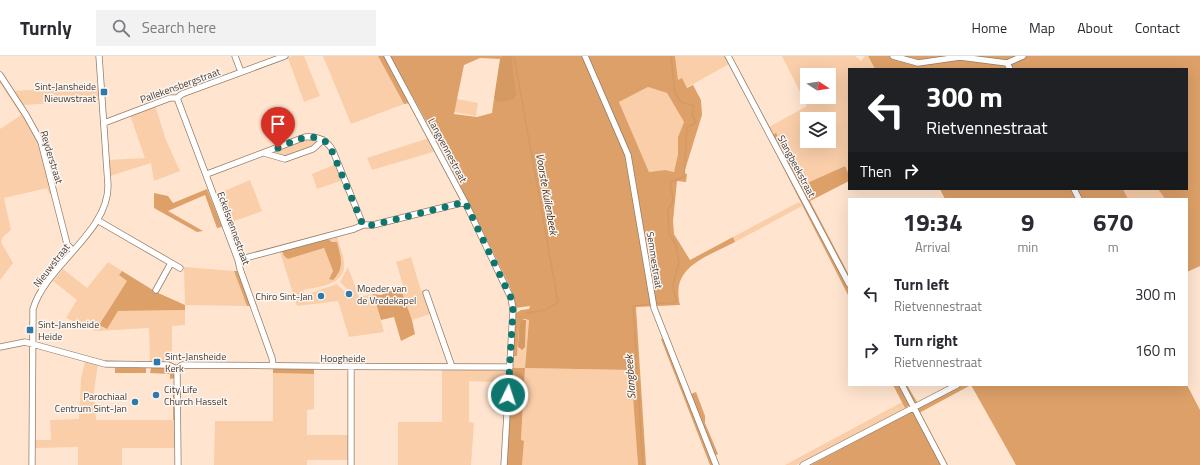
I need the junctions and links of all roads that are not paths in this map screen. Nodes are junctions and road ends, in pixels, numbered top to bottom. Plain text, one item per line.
1 (99, 56) edge
2 (235, 56) edge
3 (286, 56) edge
4 (387, 56) edge
5 (585, 56) edge
6 (728, 56) edge
7 (893, 56) edge
8 (1023, 56) edge
9 (1007, 63) junction
10 (1010, 68) edge
11 (241, 72) junction
12 (0, 75) edge
13 (177, 98) junction
14 (104, 123) junction
15 (323, 140) junction
16 (264, 153) junction
17 (207, 174) junction
18 (465, 202) junction
19 (97, 220) junction
20 (363, 225) junction
21 (73, 251) junction
22 (238, 260) junction
23 (171, 263) junction
24 (180, 268) dead end
25 (848, 282) edge
26 (156, 290) dead end
27 (426, 293) dead end
28 (32, 344) junction
29 (0, 347) edge
30 (273, 365) junction
31 (452, 367) junction
32 (510, 367) junction
33 (351, 368) junction
34 (177, 369) junction
35 (903, 386) edge
36 (954, 386) edge
37 (914, 407) junction
38 (32, 465) edge
39 (178, 465) edge
40 (351, 465) edge
41 (504, 465) edge
42 (716, 465) edge
43 (803, 465) edge
44 (944, 465) edge

1 - 14 street, Nieuwstraat
2 - 11 street
3 - 11 street, Pallekensbergstraat
4 - 18 street, Langvennestraat
5 - 42 street, Semmestraat
6 - 25 street, Slangbeekstraat
7 - 9 street
8 - 9 street
9 - 10 street
11 - 13 street, Pallekensbergstraat
12 - 21 street, Reyderstraat
13 - 14 street, Pallekensbergstraat
13 - 17 street, Eckelsvennestraat
14 - 19 street, Nieuwstraat
15 - 16 street
15 - 16 street
15 - 20 street
16 - 17 street
17 - 22 street, Eckelsvennestraat
18 - 20 street
18 - 32 street, Langvennestraat
19 - 21 street, Nieuwstraat
19 - 23 street
20 - 22 street
21 - 28 street, Nieuwstraat
22 - 30 street, Eckelsvennestraat
23 - 24 street
23 - 26 street
27 - 31 street
28 - 29 street
28 - 34 street
28 - 38 street, Nieuwstraat
30 - 33 street, Hoogheide
30 - 34 street, Hoogheide
31 - 32 street, Hoogheide
31 - 33 street, Hoogheide
32 - 41 street, Langvennestraat
33 - 40 street
34 - 39 street
35 - 37 street
36 - 37 street
37 - 43 street
37 - 44 street

